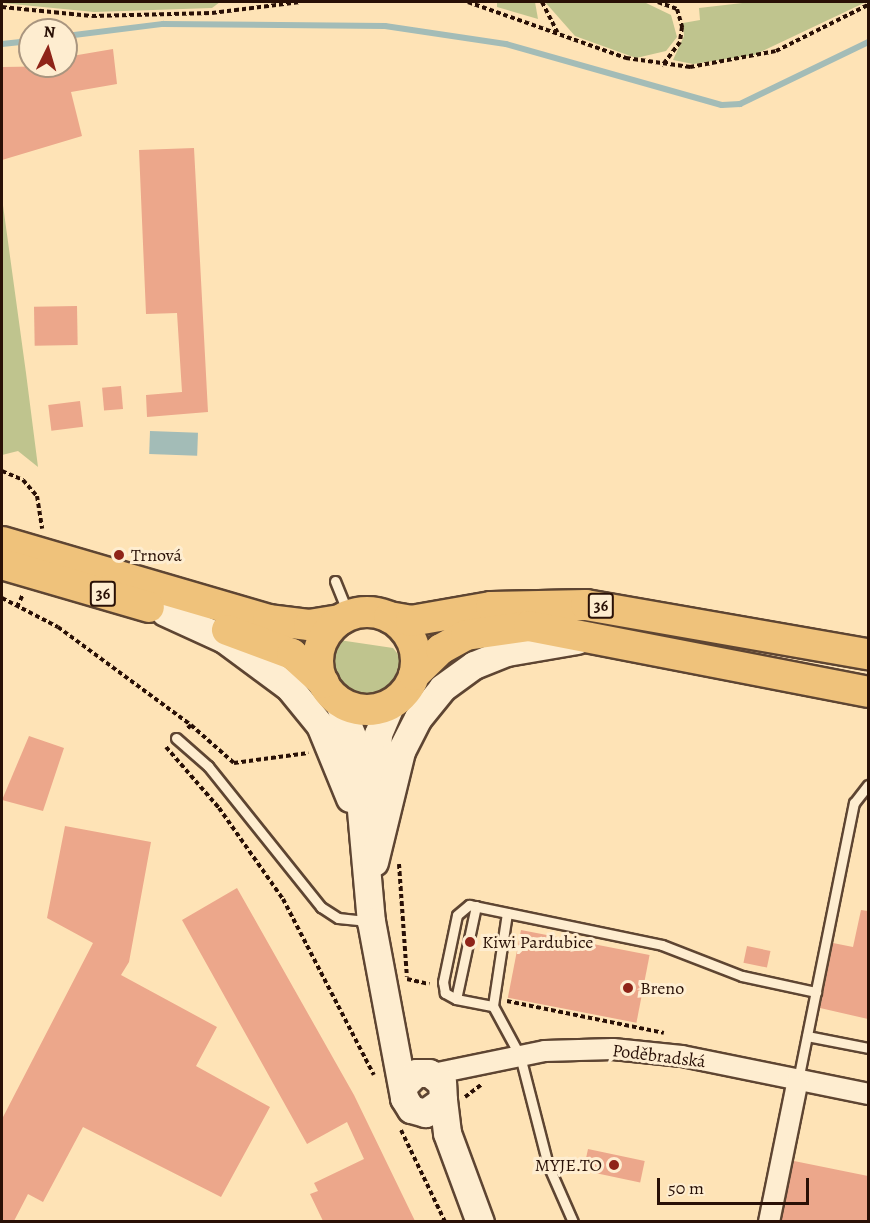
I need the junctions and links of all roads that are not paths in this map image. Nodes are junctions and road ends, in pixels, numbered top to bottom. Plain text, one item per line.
1 (2, 542) edge
2 (2, 564) edge
3 (335, 581) dead end
4 (165, 612) junction
5 (389, 617) junction
6 (344, 618) junction
7 (623, 640) junction
8 (868, 654) edge
9 (414, 675) junction
10 (331, 691) junction
11 (868, 692) edge
12 (391, 703) junction
13 (177, 738) road end
14 (868, 785) edge
15 (368, 884) junction
16 (476, 906) junction
17 (507, 913) junction
18 (371, 921) junction
19 (816, 992) junction
20 (456, 999) junction
21 (492, 1002) junction
22 (807, 1036) junction
23 (868, 1048) edge
24 (522, 1065) junction
25 (798, 1080) junction
26 (435, 1088) junction
27 (868, 1094) edge
28 (479, 1221) edge
29 (573, 1221) edge
30 (769, 1221) edge

1 - 6 main road, 36
2 - 4 main road, 36
3 - 6 lane
4 - 10 main road, 36
4 - 15 street
5 - 6 main road, 36
5 - 8 main road, 36
5 - 9 main road
6 - 10 main road
7 - 9 main road, 36
7 - 11 main road, 36
7 - 15 street
9 - 12 main road, 36
10 - 12 main road, 36
10 - 15 street
12 - 15 street
13 - 18 lane
14 - 19 lane
15 - 18 street
16 - 17 lane
16 - 20 lane
16 - 20 lane
17 - 19 lane
17 - 21 lane
18 - 26 street
19 - 22 lane
20 - 21 lane
21 - 24 lane
22 - 23 lane
22 - 25 lane
24 - 25 street, Poděbradská
24 - 26 street, Poděbradská
24 - 29 lane
25 - 27 street, Poděbradská
25 - 30 street
26 - 28 street
26 - 28 street

